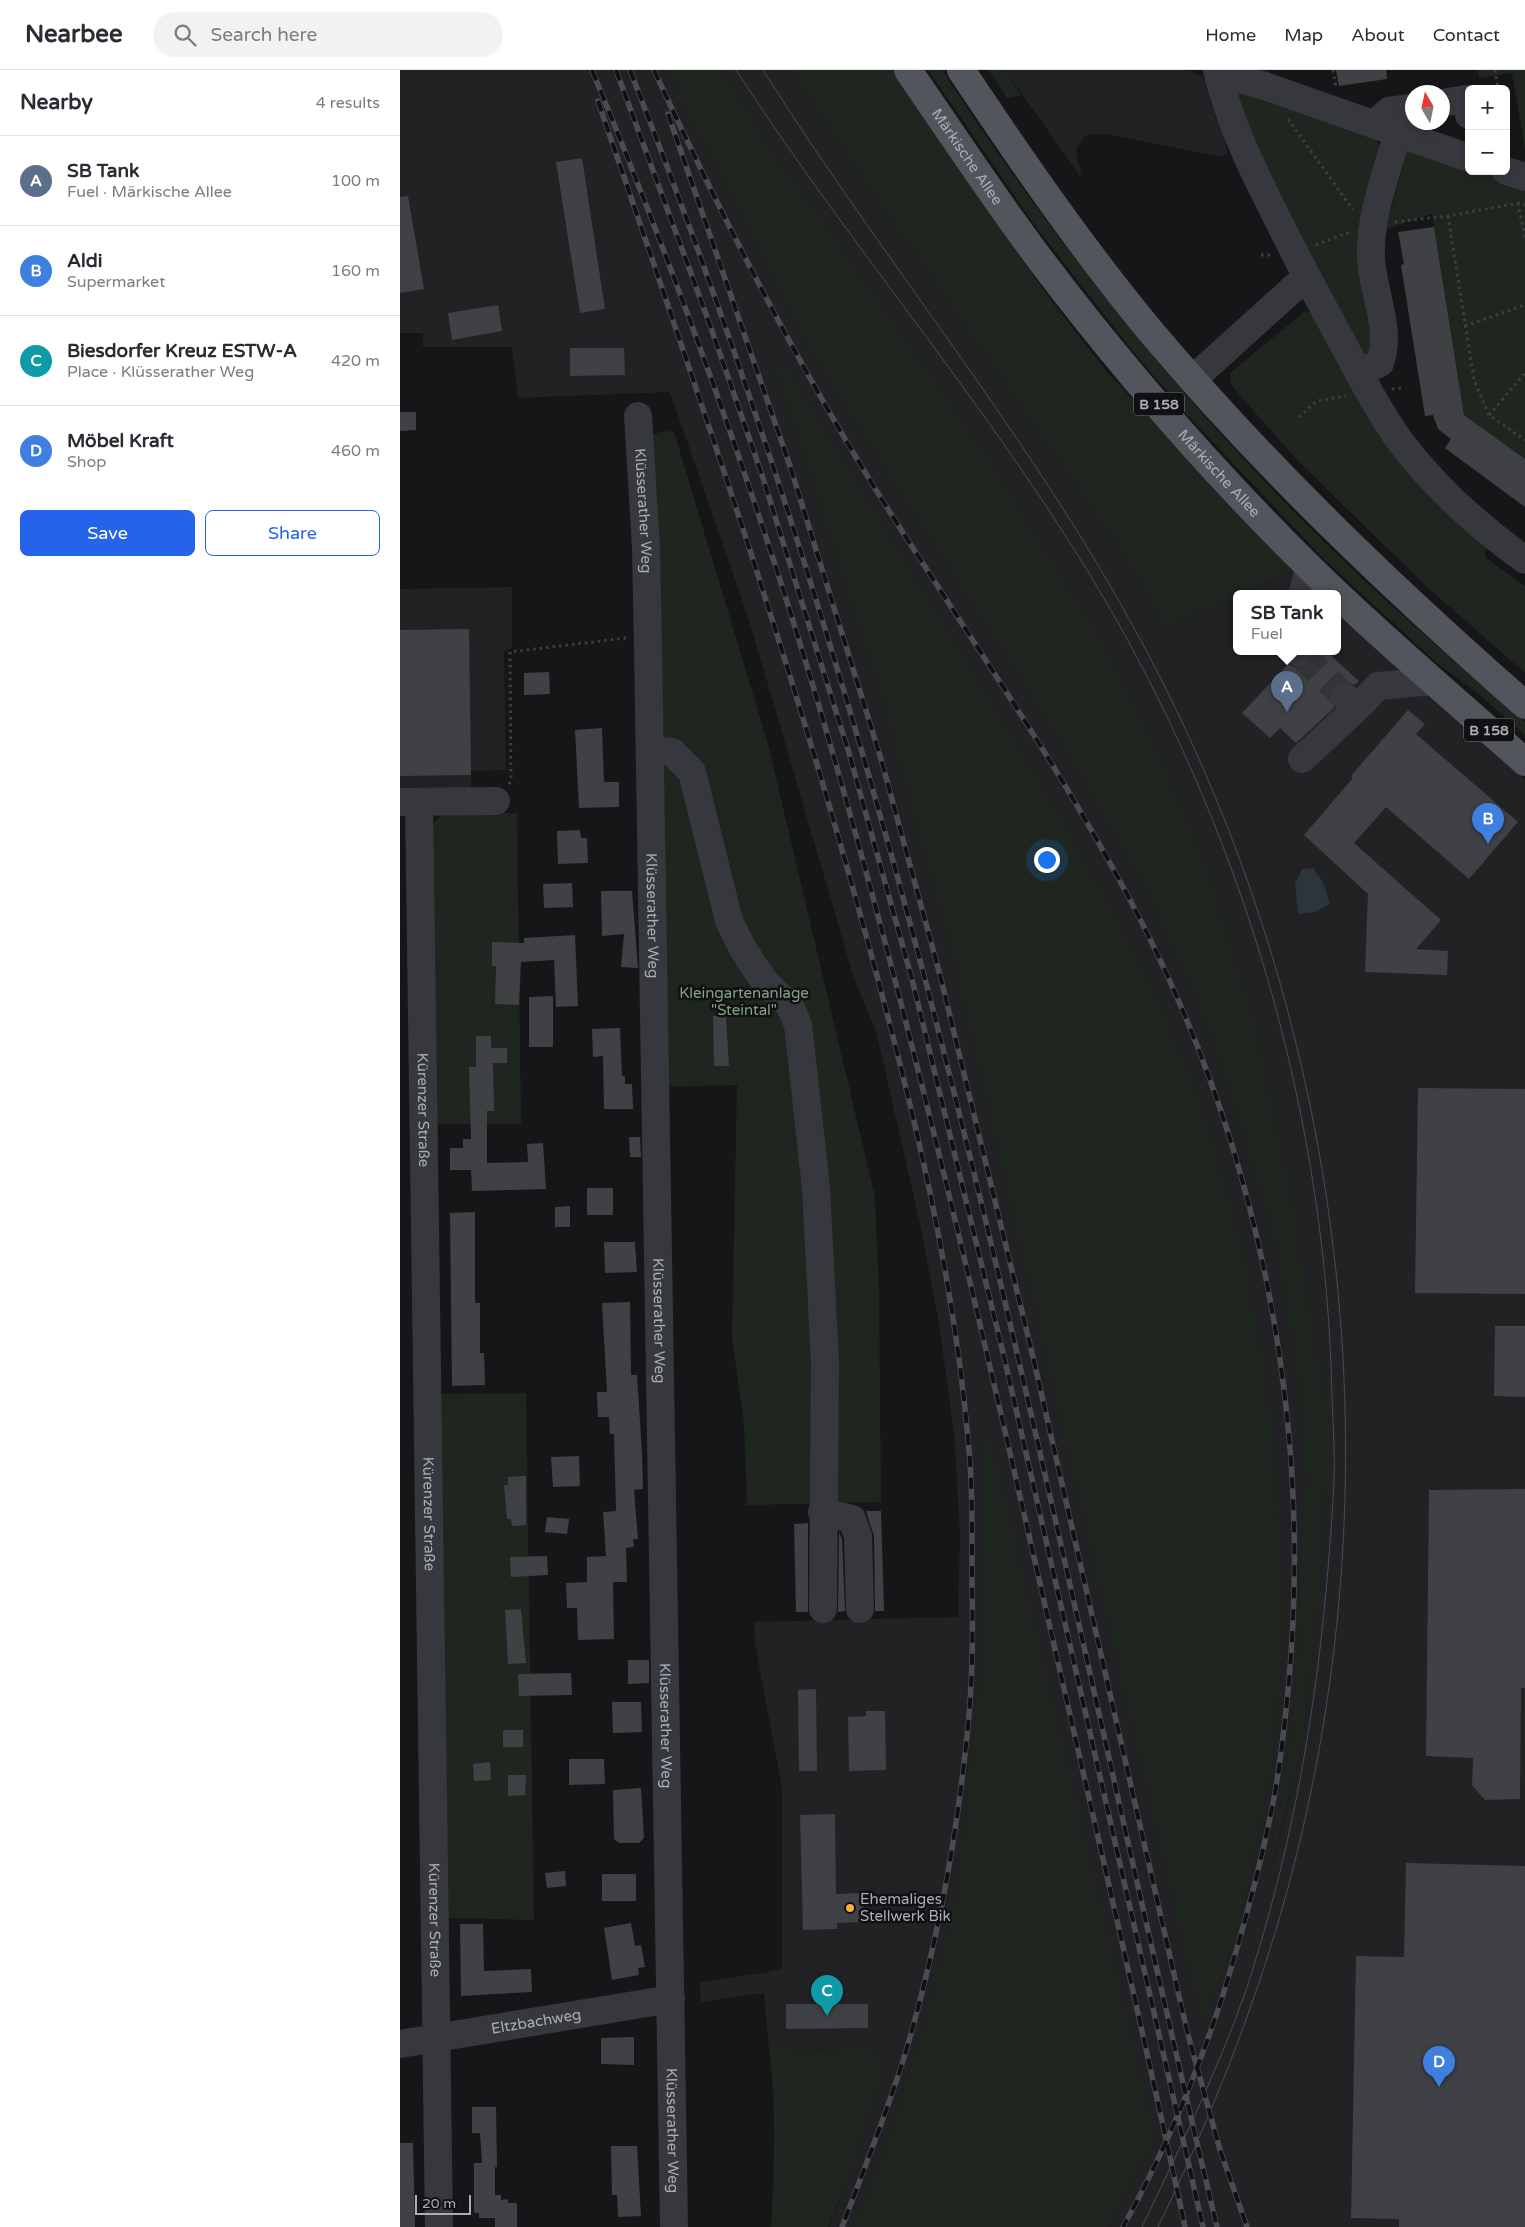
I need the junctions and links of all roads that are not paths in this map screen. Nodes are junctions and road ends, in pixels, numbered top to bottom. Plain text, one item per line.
1 (908, 70) edge
2 (961, 70) edge
3 (1218, 75) edge
4 (1465, 99) edge
5 (1450, 102) edge
6 (1405, 109) edge
7 (1386, 128) junction
8 (1465, 157) edge
9 (1308, 279) junction
10 (1359, 373) junction
11 (1192, 380) junction
12 (638, 416) dead end
13 (1525, 560) edge
14 (1309, 567) junction
15 (1304, 590) edge
16 (1334, 590) edge
17 (1341, 596) edge
18 (1433, 681) junction
19 (1525, 705) edge
20 (650, 750) junction
21 (1302, 759) dead end
22 (1525, 762) edge
23 (496, 800) road end
24 (410, 802) edge
25 (822, 1512) junction
26 (822, 1609) dead end
27 (860, 1609) dead end
28 (672, 1998) junction
29 (436, 2038) junction
30 (400, 2044) edge
31 (440, 2227) edge
32 (674, 2227) edge

1 - 14 main road, Märkische Allee / B 158
2 - 11 main road, B 158
3 - 7 street
3 - 9 street
4 - 5 street
6 - 7 street
7 - 8 street
7 - 10 street
9 - 10 street
9 - 11 street
10 - 13 street
11 - 19 main road, B 158
12 - 20 street, Klüsserather Weg
14 - 15 street
14 - 16 main road, Märkische Allee / B 158
17 - 18 main road, Märkische Allee / B 158
18 - 21 street
18 - 22 main road, Märkische Allee / B 158
20 - 25 street
20 - 28 street, Klüsserather Weg
23 - 24 street
24 - 29 street, Kürenzer Straße
25 - 26 street
25 - 27 street
28 - 29 street, Eltzbachweg
28 - 32 street, Klüsserather Weg
29 - 30 street, Eltzbachweg
29 - 31 street, Kürenzer Straße

